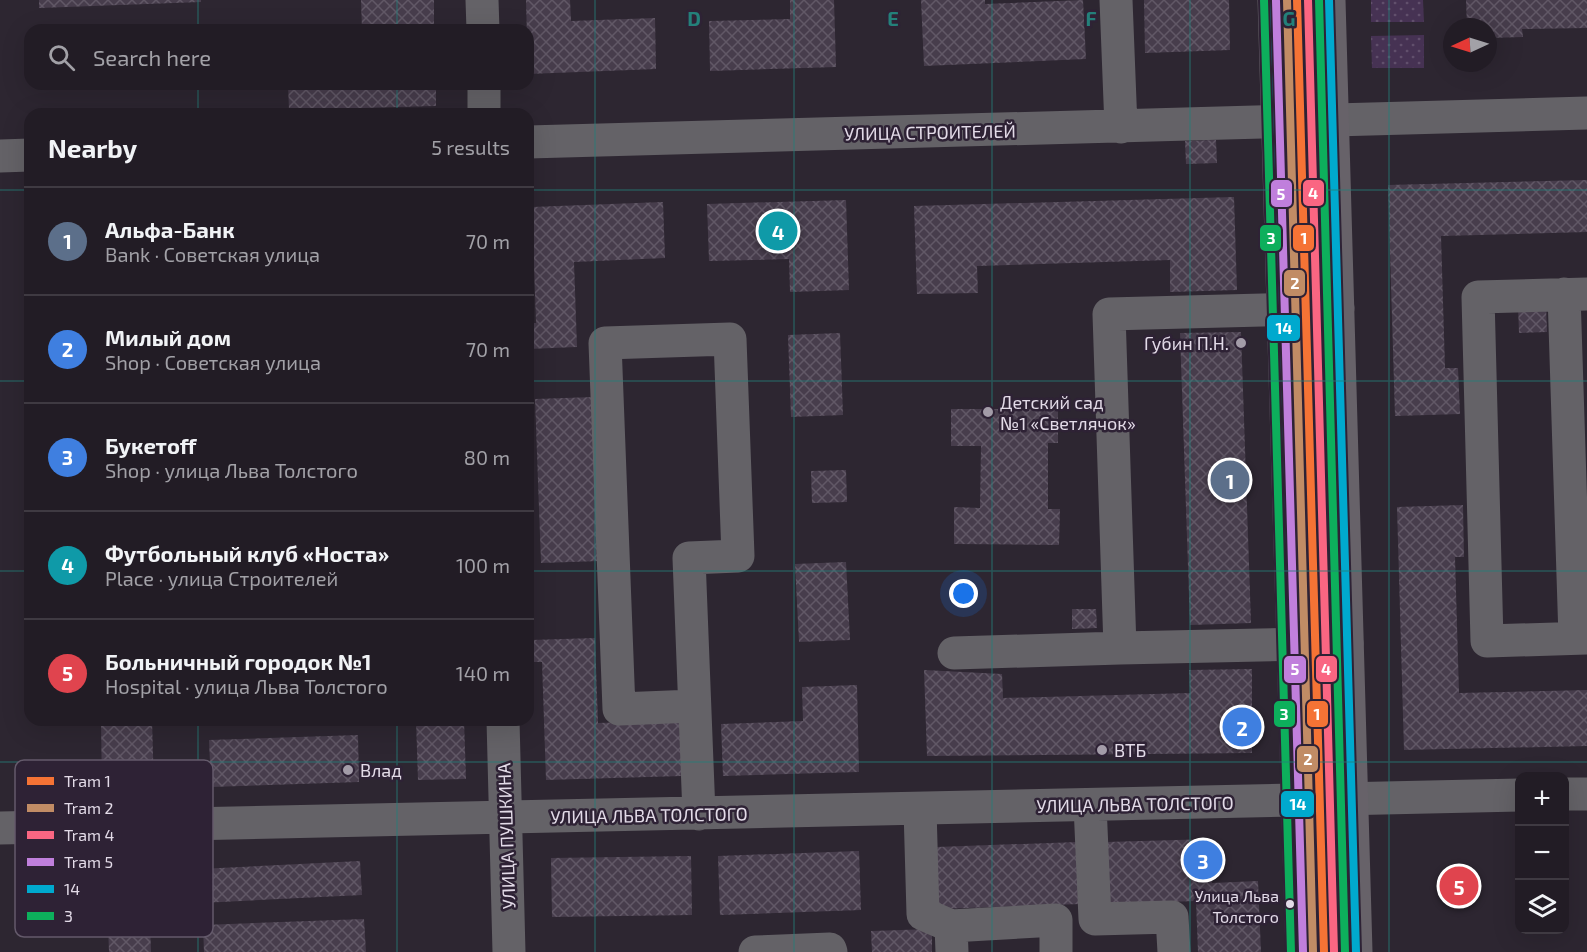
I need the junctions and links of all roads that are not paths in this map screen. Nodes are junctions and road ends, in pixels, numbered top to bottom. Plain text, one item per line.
1 (482, 0) edge
2 (1116, 0) edge
3 (1274, 0) edge
4 (1329, 0) edge
5 (483, 24) edge
6 (484, 90) edge
7 (484, 108) edge
8 (1587, 113) edge
9 (1332, 121) junction
10 (1278, 123) junction
11 (1121, 127) junction
12 (534, 142) edge
13 (24, 155) edge
14 (0, 156) edge
15 (1576, 294) edge
16 (1338, 308) junction
17 (1283, 309) junction
18 (1581, 638) edge
19 (1347, 643) junction
20 (1293, 644) junction
21 (1120, 648) junction
22 (954, 654) dead end
23 (694, 706) junction
24 (503, 726) edge
25 (1569, 794) edge
26 (1587, 794) edge
27 (1515, 795) edge
28 (1351, 800) junction
29 (1297, 801) junction
30 (1090, 805) junction
31 (920, 809) junction
32 (699, 814) junction
33 (506, 818) junction
34 (213, 824) edge
35 (0, 828) edge
36 (15, 828) edge
37 (1095, 919) junction
38 (1056, 936) edge
39 (951, 939) edge
40 (509, 952) edge
41 (755, 952) edge
42 (831, 952) edge
43 (1174, 952) edge
44 (1302, 952) edge
45 (1356, 952) edge

1 - 5 street
2 - 11 street
3 - 10 main road
4 - 9 main road
6 - 7 street
8 - 9 street, УЛИЦА СТРОИТЕЛЕЙ
9 - 10 street, УЛИЦА СТРОИТЕЛЕЙ
9 - 16 main road
10 - 11 street, УЛИЦА СТРОИТЕЛЕЙ
10 - 17 main road
11 - 12 street, УЛИЦА СТРОИТЕЛЕЙ
13 - 14 street
15 - 18 street
15 - 18 street
16 - 17 street
16 - 19 main road
17 - 20 main road
17 - 21 street
19 - 20 street
19 - 28 main road
20 - 21 street
20 - 29 main road
21 - 22 street
23 - 23 street
23 - 32 street
24 - 33 street, УЛИЦА ПУШКИНА
25 - 26 street
27 - 28 street
28 - 29 street, УЛИЦА ЛЬВА ТОЛСТОГО
28 - 45 main road
29 - 30 street, УЛИЦА ЛЬВА ТОЛСТОГО
29 - 44 main road
30 - 31 street, УЛИЦА ЛЬВА ТОЛСТОГО
30 - 37 street
31 - 32 street, УЛИЦА ЛЬВА ТОЛСТОГО
31 - 39 street
32 - 33 street, УЛИЦА ЛЬВА ТОЛСТОГО
33 - 34 street, УЛИЦА ЛЬВА ТОЛСТОГО
33 - 40 street, УЛИЦА ПУШКИНА
35 - 36 street, УЛИЦА ЛЬВА ТОЛСТОГО
37 - 38 street
37 - 43 street
38 - 39 street
41 - 42 street

